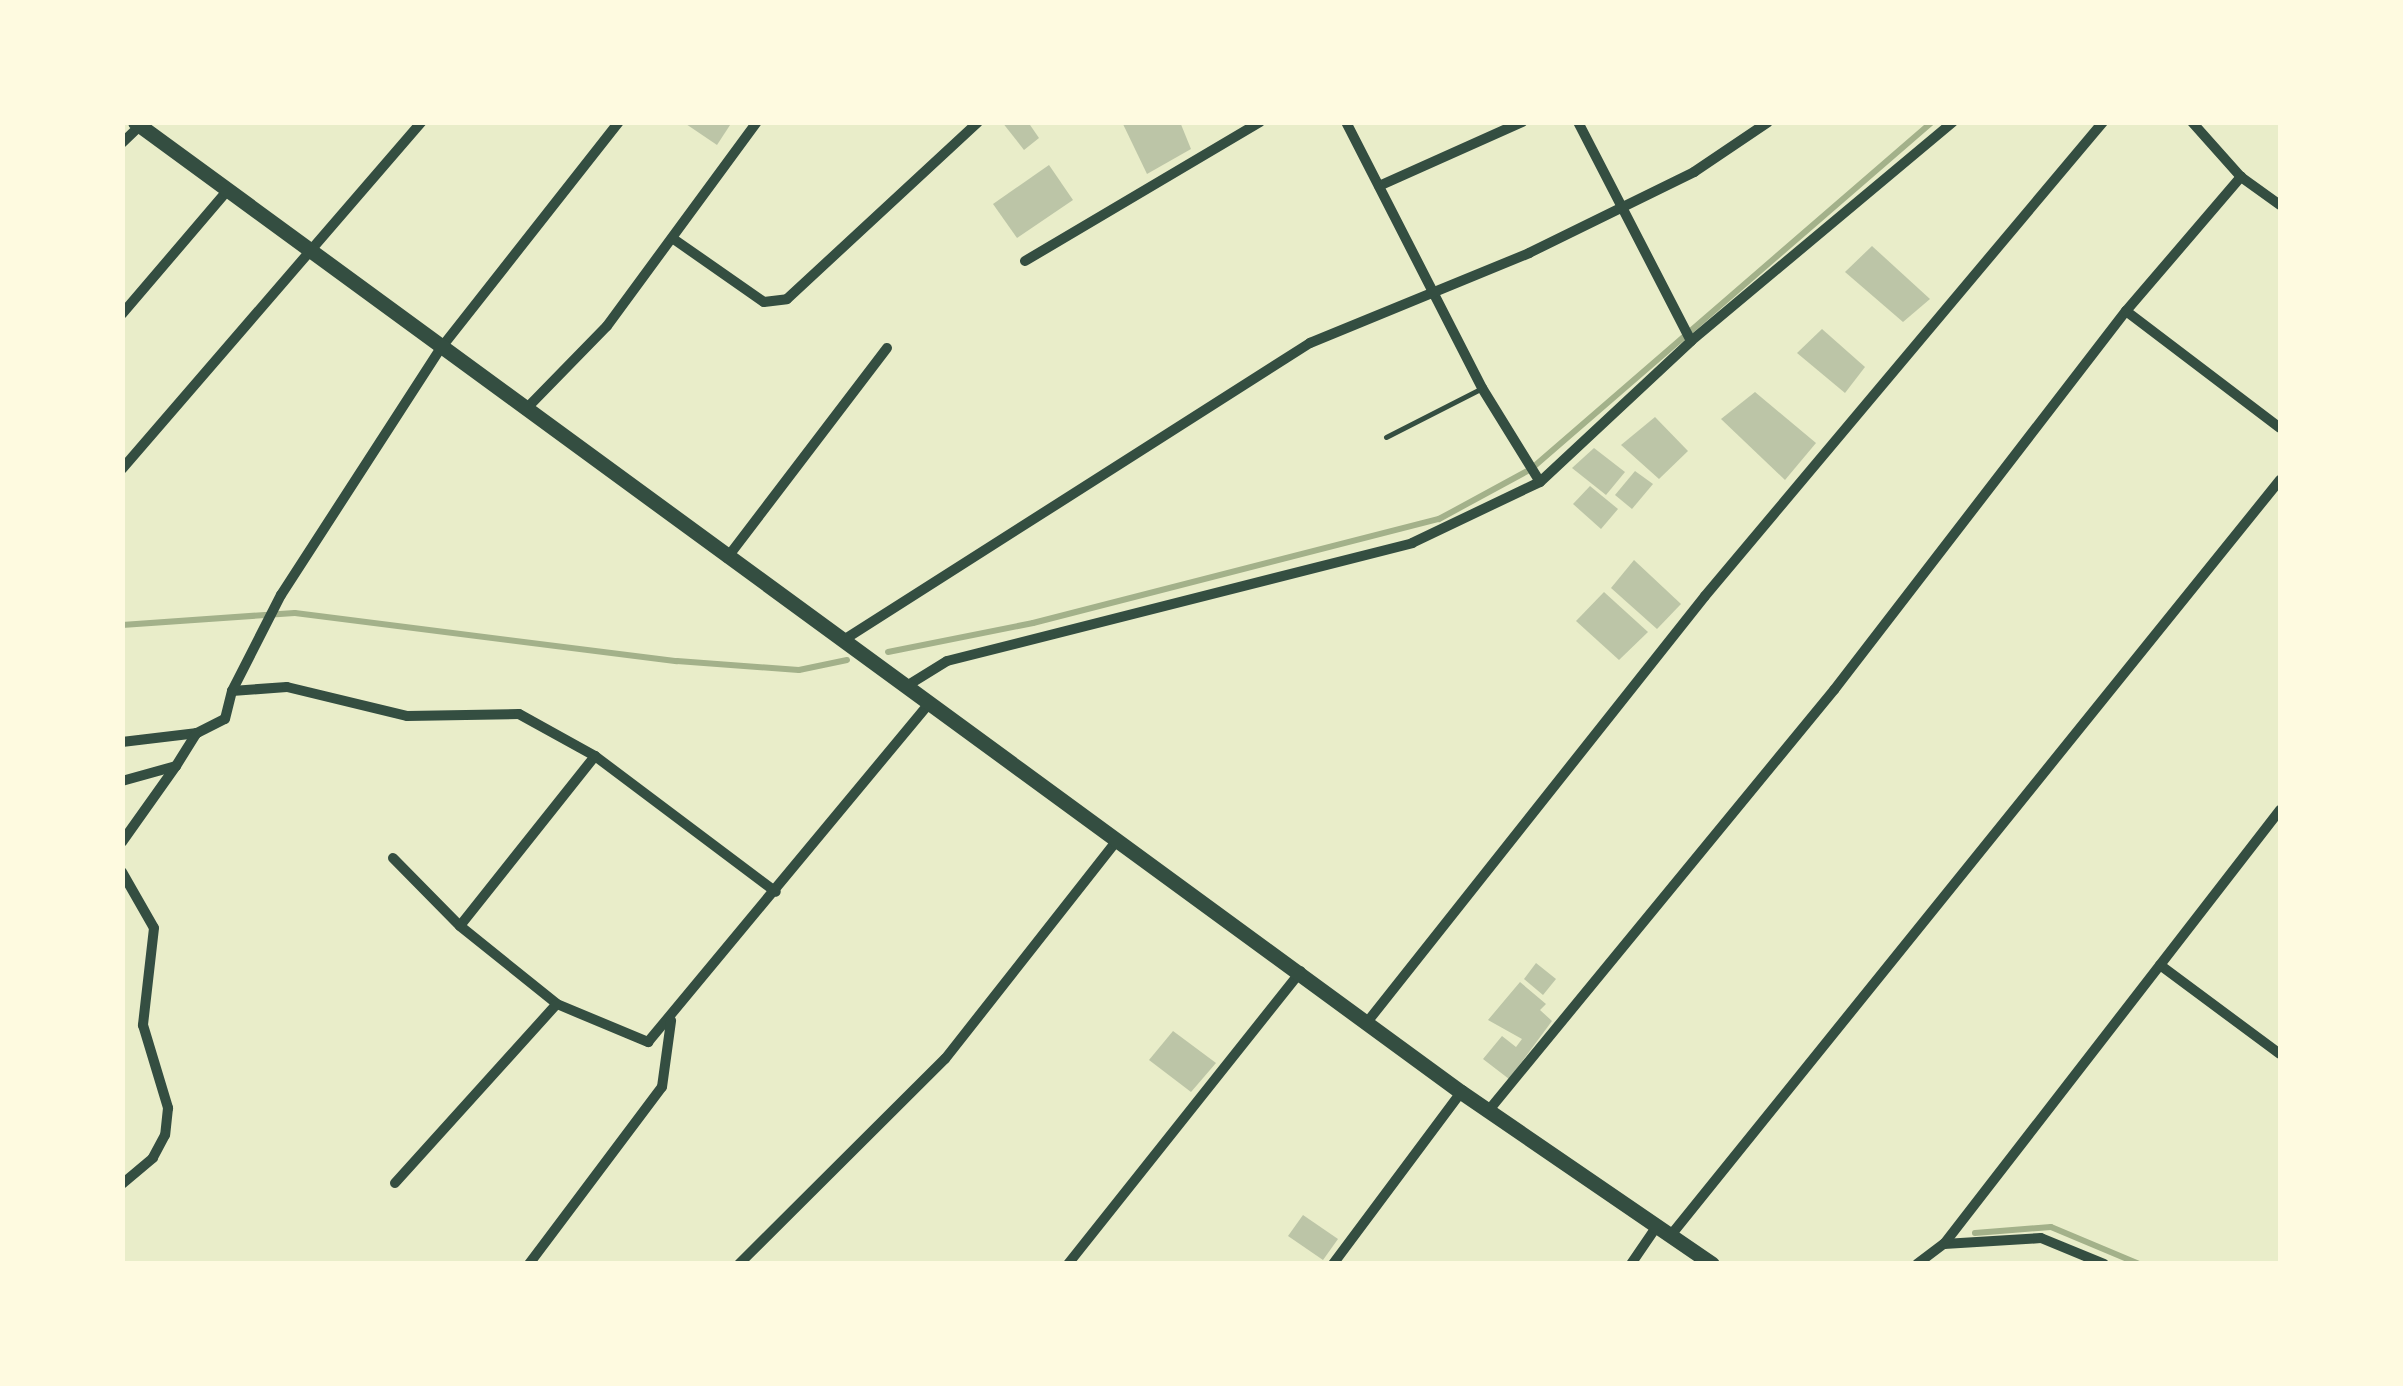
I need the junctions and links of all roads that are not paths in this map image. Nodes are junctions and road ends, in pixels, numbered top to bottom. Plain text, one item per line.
1 (422, 122) edge
2 (619, 122) edge
3 (757, 122) edge
4 (978, 122) edge
5 (1260, 122) edge
6 (1346, 122) edge
7 (1522, 122) edge
8 (1578, 122) edge
9 (1768, 122) edge
10 (1953, 122) edge
11 (2104, 122) edge
12 (2192, 122) edge
13 (139, 124) edge
14 (122, 143) edge
15 (2240, 177) junction
16 (1379, 186) junction
17 (227, 191) junction
18 (2280, 205) edge
19 (1620, 208) junction
20 (674, 240) junction
21 (312, 254) junction
22 (1025, 261) dead end
23 (1433, 290) junction
24 (2126, 311) junction
25 (122, 314) edge
26 (1691, 341) junction
27 (441, 348) junction
28 (888, 348) dead end
29 (1482, 388) junction
30 (525, 410) junction
31 (2280, 428) edge
32 (1386, 437) dead end
33 (122, 469) edge
34 (2280, 480) edge
35 (1540, 482) junction
36 (728, 558) junction
37 (840, 642) junction
38 (905, 687) junction
39 (232, 690) junction
40 (929, 704) junction
41 (197, 732) junction
42 (122, 742) edge
43 (595, 756) junction
44 (176, 766) junction
45 (122, 781) edge
46 (2280, 810) edge
47 (1118, 838) junction
48 (122, 842) edge
49 (393, 858) dead end
50 (122, 872) edge
51 (776, 892) junction
52 (460, 926) junction
53 (2160, 965) junction
54 (1301, 970) junction
55 (557, 1004) junction
56 (672, 1020) junction
57 (1368, 1021) junction
58 (2280, 1054) edge
59 (1460, 1092) junction
60 (1489, 1110) junction
61 (122, 1184) edge
62 (395, 1184) dead end
63 (1664, 1230) junction
64 (1944, 1244) junction
65 (529, 1264) edge
66 (739, 1264) edge
67 (1068, 1264) edge
68 (1333, 1264) edge
69 (1631, 1264) edge
70 (1712, 1264) edge
71 (1917, 1264) edge
72 (2104, 1264) edge

1 - 21 street
2 - 27 street
3 - 20 street
4 - 20 street
5 - 22 street
6 - 16 street
7 - 16 street
8 - 19 street
9 - 19 street
10 - 26 street
11 - 57 street
12 - 15 street
13 - 14 street
13 - 17 main road
15 - 18 street
15 - 24 street
16 - 23 street
17 - 21 main road
17 - 25 street
19 - 23 street
19 - 26 street
20 - 30 street
21 - 27 main road
21 - 33 street
23 - 29 street
23 - 37 street
24 - 31 street
24 - 60 street
26 - 35 street
27 - 30 main road
27 - 39 street
28 - 36 street
29 - 32 lane
29 - 35 street
30 - 36 main road
34 - 63 street
35 - 38 street
36 - 37 main road
37 - 38 main road
38 - 40 main road
39 - 41 street
39 - 43 street
40 - 47 main road
40 - 51 street
41 - 42 street
41 - 44 street
43 - 51 street
43 - 52 street
44 - 45 street
44 - 48 street
46 - 53 street
47 - 54 main road
47 - 66 street
49 - 52 street
50 - 61 street
51 - 56 street
52 - 55 street
53 - 58 street
53 - 64 street
54 - 57 main road
54 - 67 street
55 - 56 street
55 - 62 street
56 - 65 street
57 - 59 main road
59 - 60 main road
59 - 68 street
60 - 63 main road
63 - 69 street
63 - 70 main road
64 - 71 street
64 - 72 street

